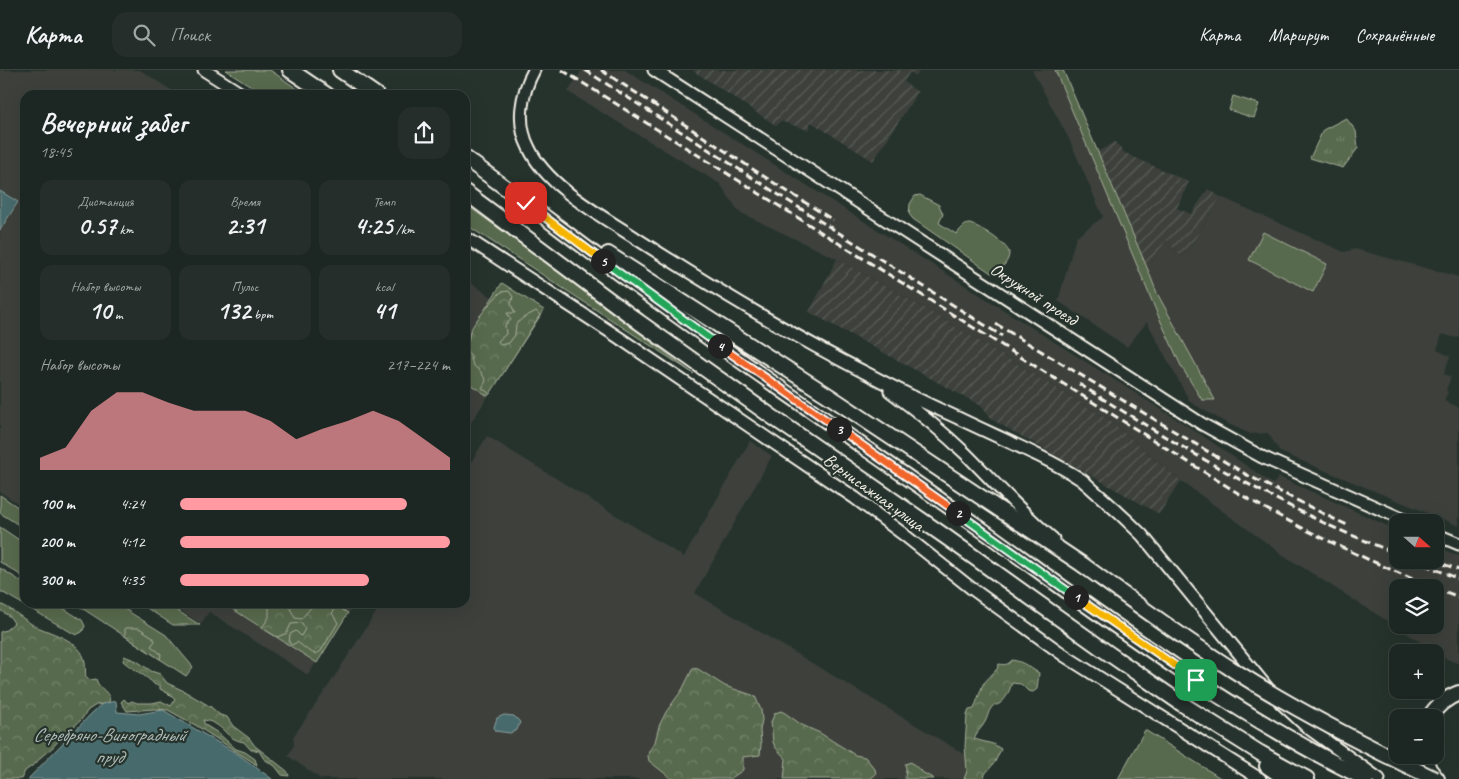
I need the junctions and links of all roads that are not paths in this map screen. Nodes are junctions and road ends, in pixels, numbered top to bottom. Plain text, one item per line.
1 (204, 70) edge
2 (290, 70) edge
3 (340, 70) edge
4 (534, 70) edge
5 (654, 70) edge
6 (235, 90) edge
7 (320, 90) edge
8 (369, 90) edge
9 (470, 162) edge
10 (470, 196) edge
11 (526, 203) junction
12 (470, 240) edge
13 (865, 373) junction
14 (1390, 514) edge
15 (1444, 538) edge
16 (1459, 544) edge
17 (1084, 564) junction
18 (1108, 653) junction
19 (1459, 693) edge
20 (1436, 709) edge
21 (1427, 764) edge
22 (1260, 779) edge
23 (1286, 779) edge
24 (1307, 779) edge
25 (1366, 779) edge
26 (1379, 779) edge
27 (1436, 779) edge

1 - 6 street
2 - 7 main road
3 - 8 main road
4 - 13 street
5 - 14 street, Окружной проезд
9 - 11 main road
10 - 18 main road
11 - 17 main road
11 - 25 main road
12 - 22 street, Вернисажная улица
13 - 17 street
13 - 26 street
15 - 16 street
17 - 27 main road, bridge
18 - 23 main road
18 - 24 main road
19 - 20 main road
21 - 27 main road

